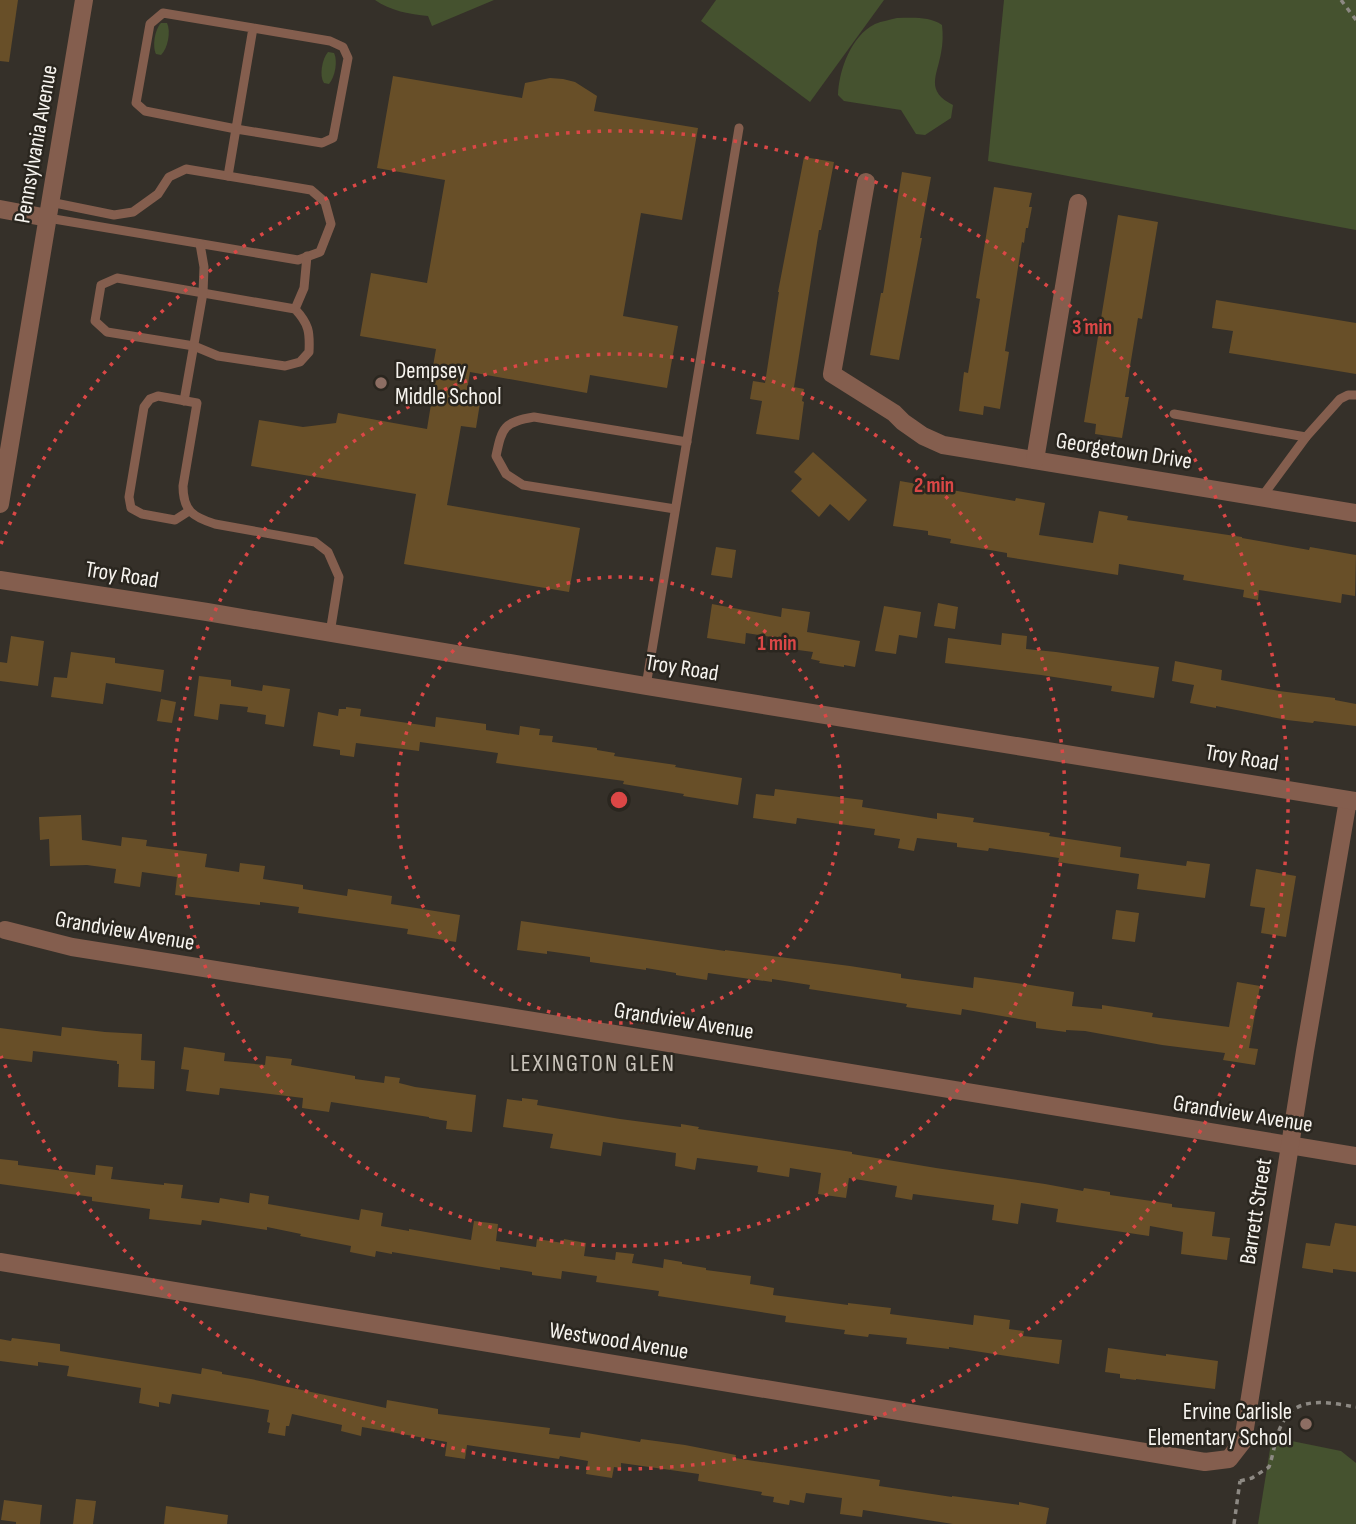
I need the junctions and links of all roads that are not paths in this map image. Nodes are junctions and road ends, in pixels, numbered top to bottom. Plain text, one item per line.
1 (84, 0) edge
2 (253, 28) junction
3 (739, 128) dead end
4 (236, 129) junction
5 (228, 176) junction
6 (866, 182) dead end
7 (1078, 203) dead end
8 (0, 209) edge
9 (49, 210) junction
10 (200, 244) junction
11 (307, 256) junction
12 (203, 293) junction
13 (295, 309) junction
14 (194, 346) junction
15 (1356, 394) edge
16 (184, 401) junction
17 (1174, 414) dead end
18 (1306, 436) junction
19 (687, 442) junction
20 (1035, 460) junction
21 (1261, 498) junction
22 (0, 504) edge
23 (675, 509) junction
24 (189, 511) junction
25 (1356, 513) edge
26 (0, 580) edge
27 (330, 633) junction
28 (646, 686) junction
29 (1352, 800) edge
30 (2, 927) edge
31 (1290, 1146) junction
32 (1356, 1156) edge
33 (0, 1262) edge
34 (1229, 1459) joint

1 - 9 street, Pennsylvania Avenue
2 - 4 lane
2 - 4 lane
2 - 4 lane
3 - 19 lane
4 - 5 lane
5 - 9 lane
5 - 11 lane
6 - 20 street, Georgetown Drive
7 - 20 street
8 - 9 street
9 - 10 lane
9 - 22 street, Pennsylvania Avenue
10 - 11 lane
10 - 12 lane
11 - 13 lane
12 - 13 lane
12 - 14 lane
12 - 14 lane
13 - 14 lane
14 - 16 lane
15 - 18 lane
16 - 24 lane
16 - 24 lane
17 - 18 lane
18 - 21 lane
19 - 23 lane
19 - 23 lane
20 - 21 street, Georgetown Drive
21 - 25 street, Georgetown Drive
23 - 28 lane
24 - 27 lane
26 - 27 street, Troy Road
27 - 28 street, Troy Road
28 - 29 street, Troy Road
29 - 31 street, Barrett Street
30 - 31 street, Grandview Avenue
31 - 32 street, Grandview Avenue
31 - 34 street, Barrett Street
33 - 34 street, Westwood Avenue

